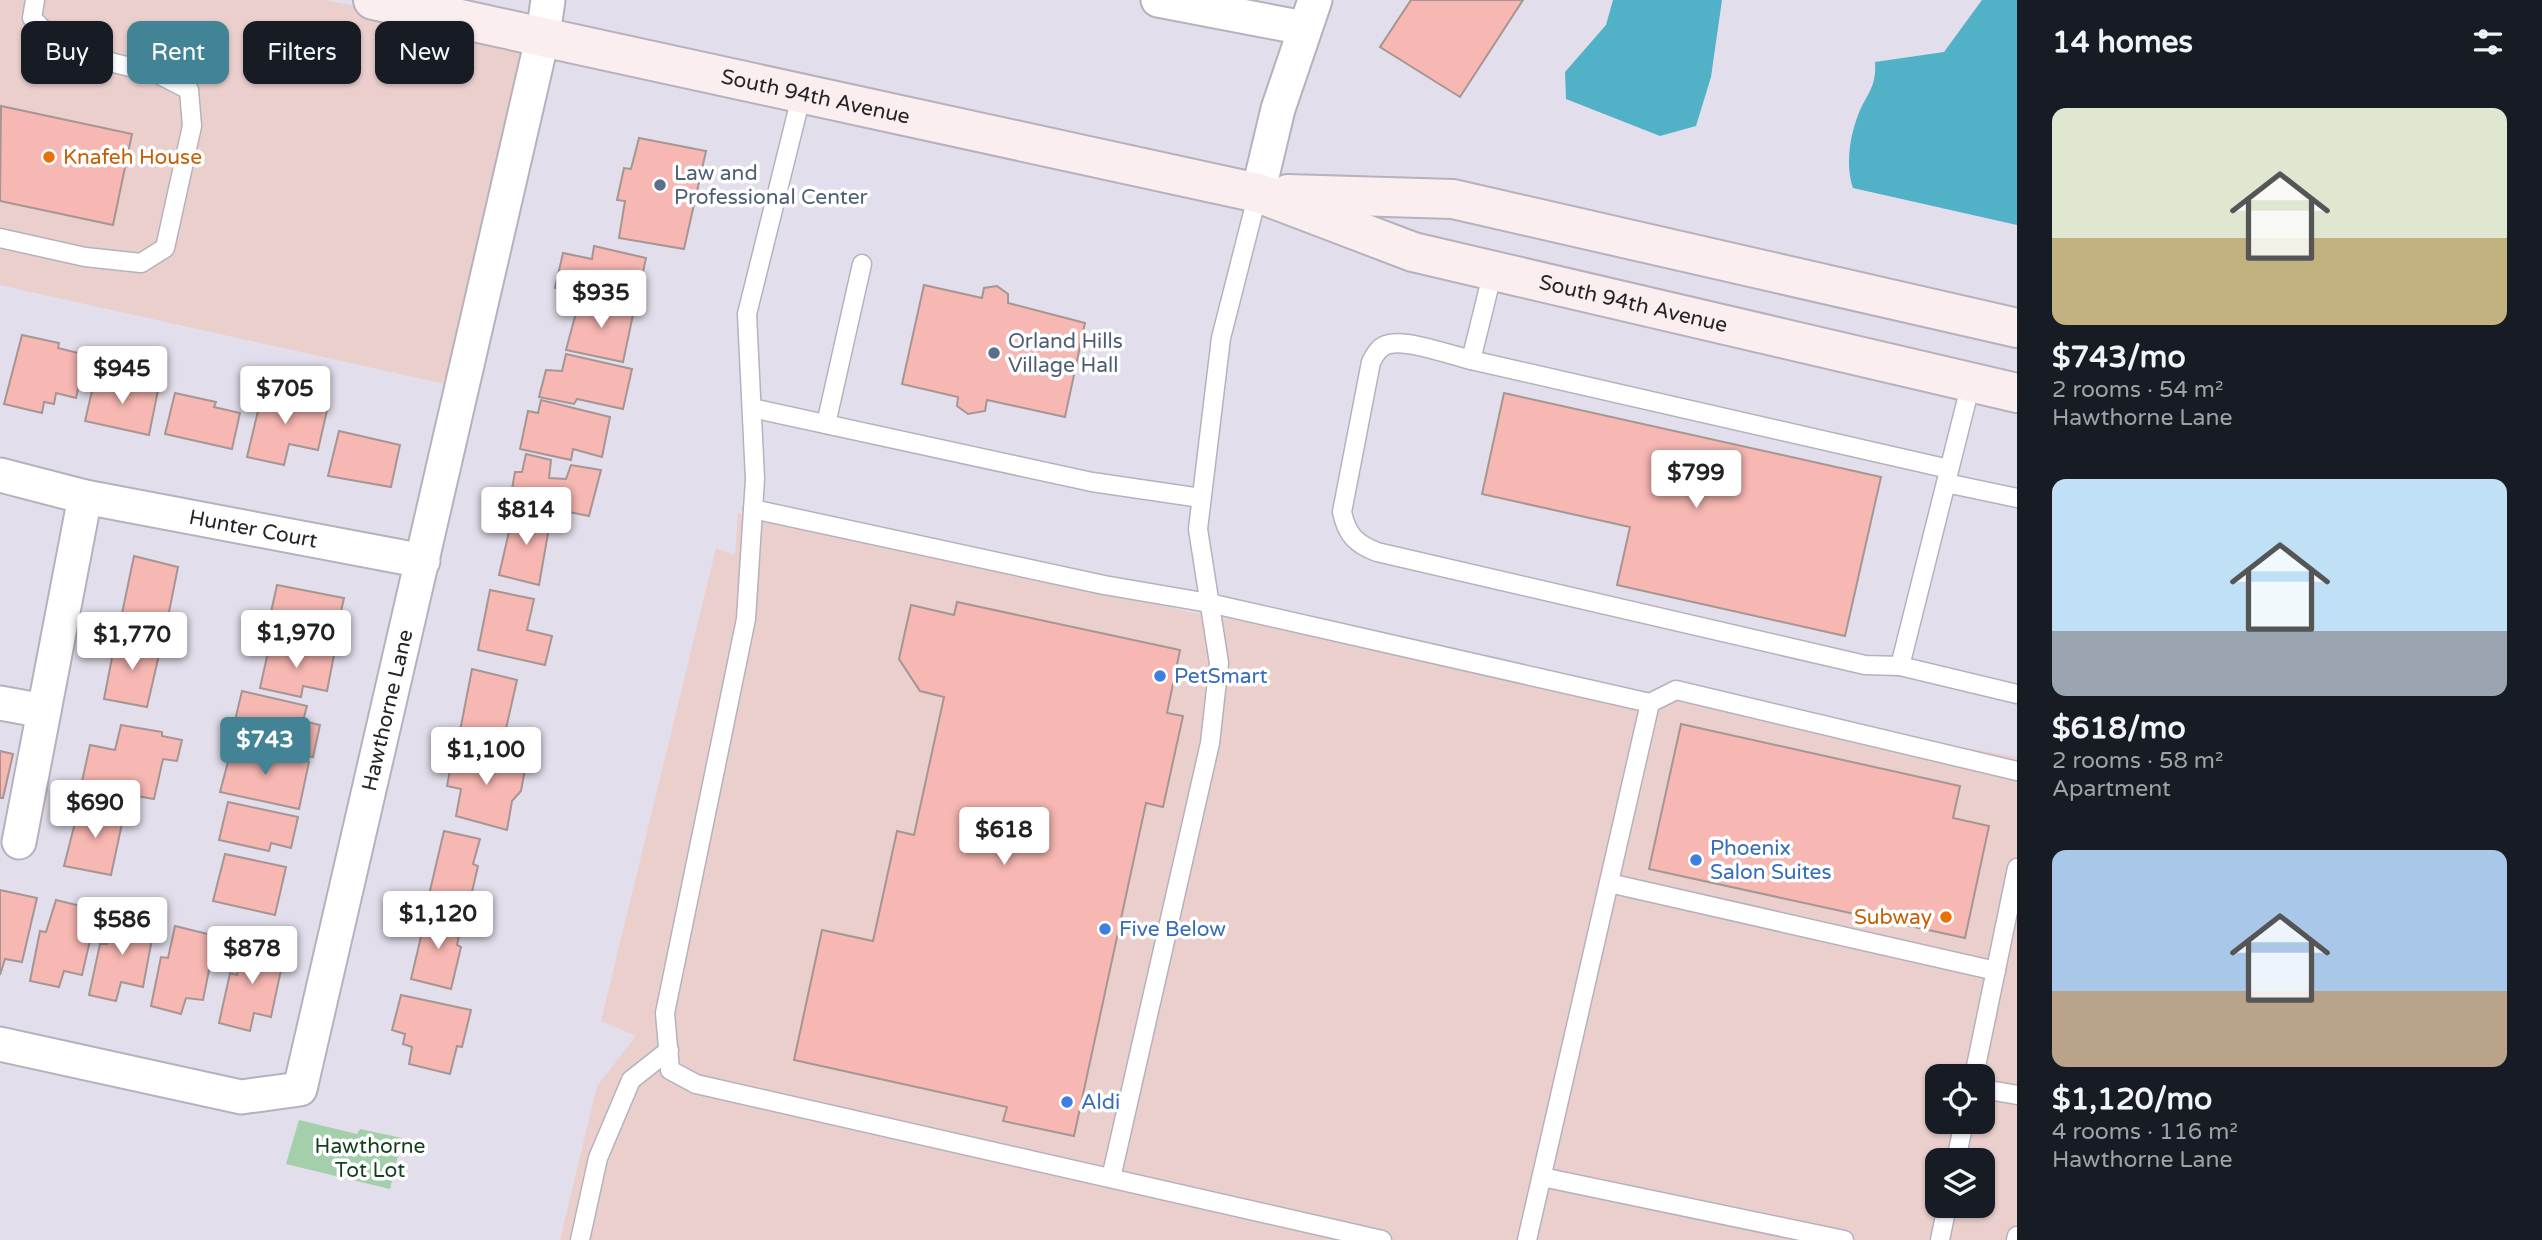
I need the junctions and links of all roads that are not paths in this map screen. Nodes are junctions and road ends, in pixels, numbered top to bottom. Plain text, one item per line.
1 (33, 0) edge
2 (373, 0) edge
3 (1158, 0) edge
4 (1309, 14) edge
5 (545, 18) edge
6 (802, 93) junction
7 (1258, 193) junction
8 (0, 238) edge
9 (862, 264) dead end
10 (1493, 271) junction
11 (2017, 328) edge
12 (1471, 360) junction
13 (1971, 383) junction
14 (2017, 393) edge
15 (752, 408) junction
16 (826, 424) junction
17 (0, 475) edge
18 (1948, 476) junction
19 (85, 497) junction
20 (1201, 498) junction
21 (2017, 498) edge
22 (753, 509) junction
23 (423, 561) junction
24 (1209, 603) junction
25 (1900, 666) junction
26 (2017, 694) edge
27 (0, 703) edge
28 (1650, 703) junction
29 (44, 711) junction
30 (2017, 771) edge
31 (19, 842) dead end
32 (2017, 868) edge
33 (1609, 883) junction
34 (1996, 971) junction
35 (0, 1044) edge
36 (669, 1051) junction
37 (1977, 1064) edge
38 (1995, 1091) edge
39 (2017, 1095) edge
40 (1542, 1177) junction
41 (1111, 1178) junction
42 (1945, 1218) edge
43 (580, 1240) edge
44 (1382, 1240) edge
45 (1527, 1240) edge
46 (1844, 1240) edge
47 (1940, 1240) edge

1 - 8 lane
2 - 5 street, South 94th Avenue
3 - 4 street
4 - 7 street
5 - 6 street, South 94th Avenue
5 - 23 street, Hawthorne Lane
6 - 7 street, South 94th Avenue
6 - 15 lane
7 - 10 street, South 94th Avenue
7 - 11 street, South 94th Avenue
7 - 20 lane
9 - 16 lane
10 - 12 lane
10 - 13 street, South 94th Avenue
12 - 18 lane
12 - 25 lane
13 - 14 street, South 94th Avenue
13 - 18 lane
15 - 16 lane
15 - 22 lane
16 - 20 lane
17 - 19 street, Hunter Court
18 - 21 lane
18 - 25 lane
19 - 23 street, Hunter Court
19 - 29 street
20 - 24 lane
22 - 24 lane
22 - 36 lane
23 - 35 street, Hawthorne Lane
24 - 28 lane
24 - 41 lane
25 - 26 lane
27 - 29 street
28 - 30 lane
28 - 33 lane
29 - 31 street
32 - 34 lane
33 - 34 lane
33 - 40 lane
34 - 37 lane
36 - 41 lane
36 - 43 lane
38 - 39 lane
40 - 45 lane
40 - 46 lane
41 - 44 lane
42 - 47 lane

